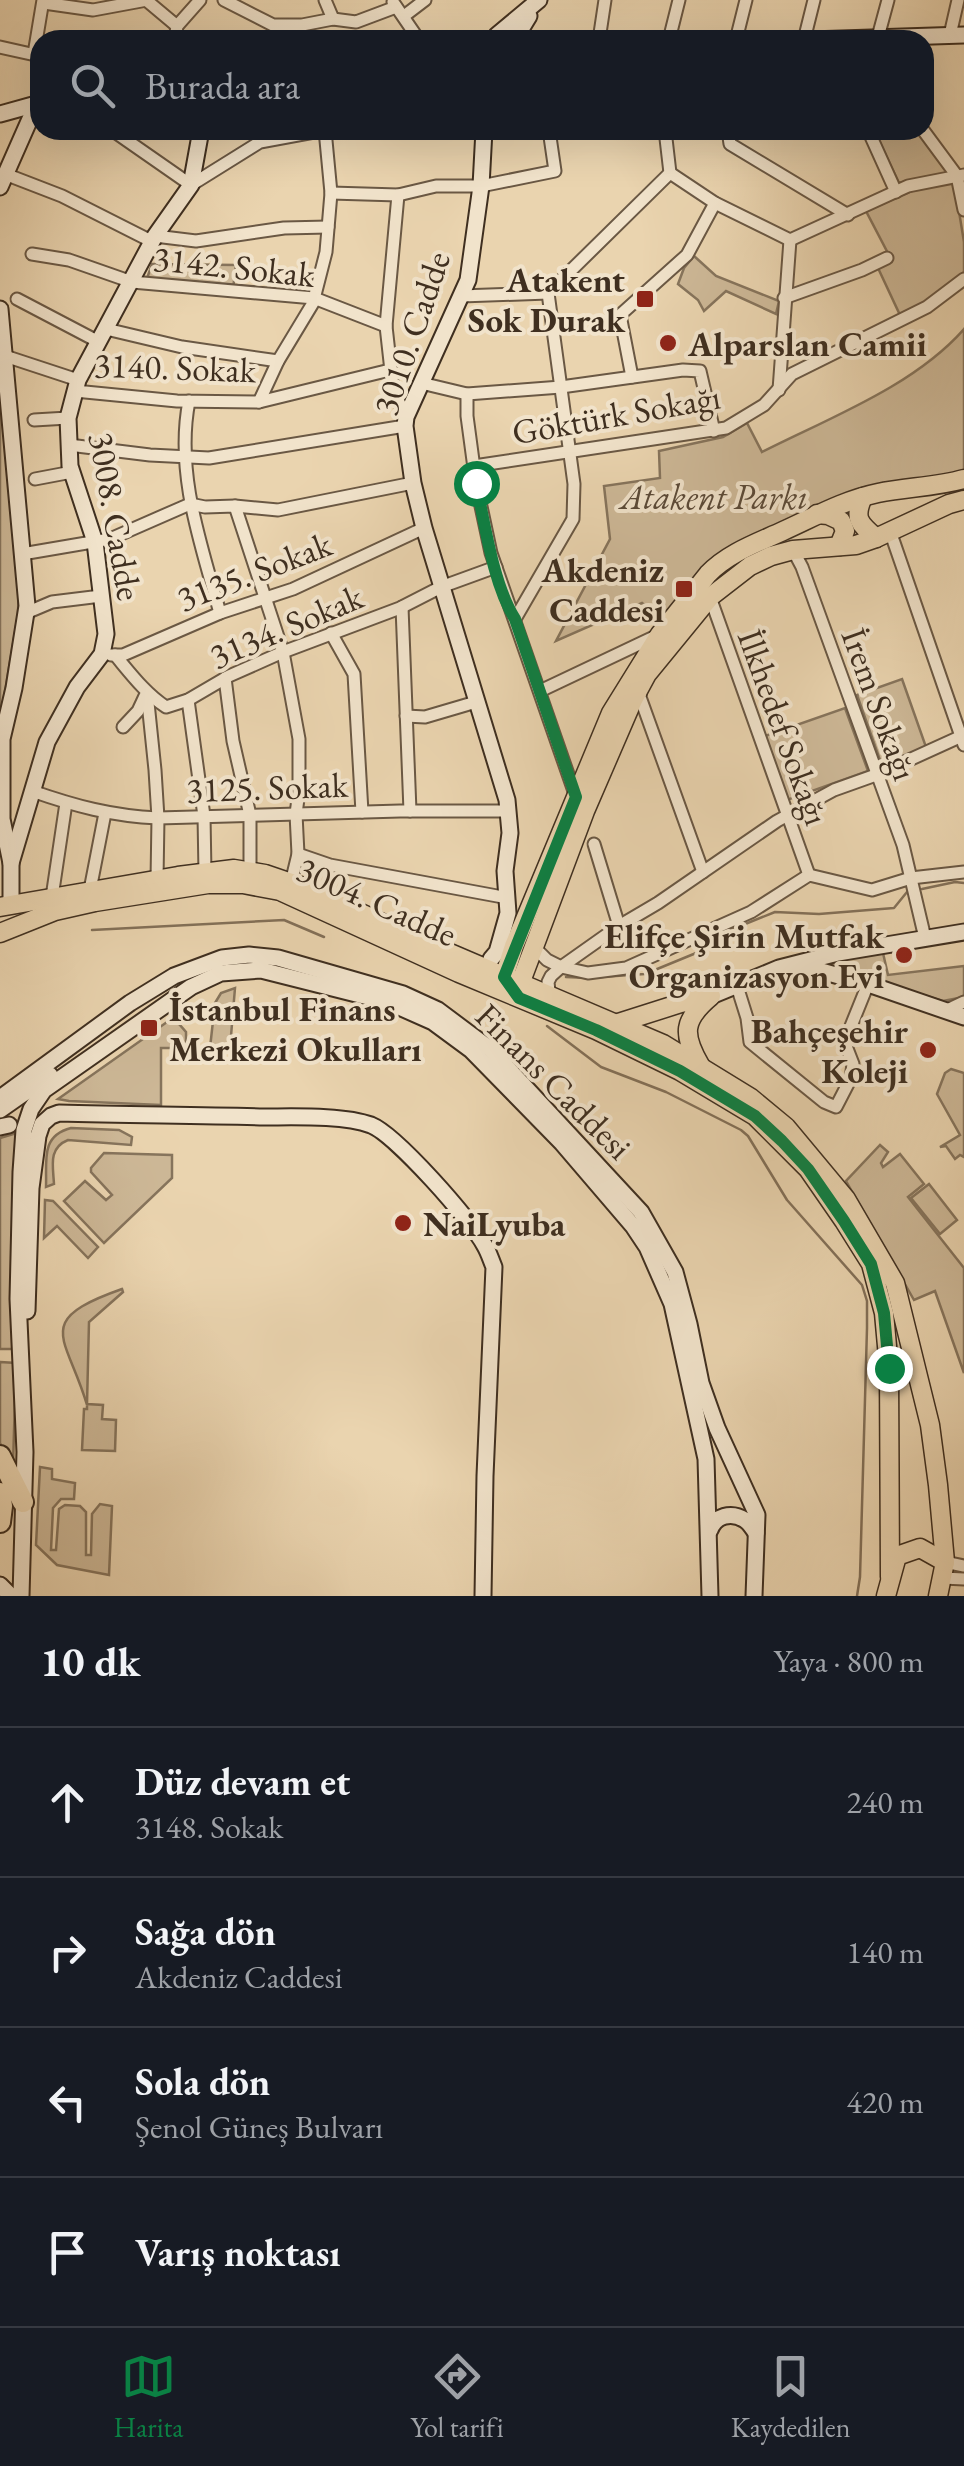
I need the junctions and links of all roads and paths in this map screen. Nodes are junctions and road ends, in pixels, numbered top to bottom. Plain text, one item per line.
1 (146, 0) edge
2 (200, 0) edge
3 (224, 0) edge
4 (325, 0) edge
5 (425, 0) edge
6 (605, 0) edge
7 (679, 0) edge
8 (746, 0) edge
9 (814, 0) edge
10 (888, 0) edge
11 (958, 0) edge
12 (44, 2) edge
13 (535, 4) edge
14 (397, 8) edge
15 (333, 19) junction
16 (177, 26) junction
17 (40, 30) edge
18 (176, 30) edge
19 (412, 30) edge
20 (509, 30) edge
21 (600, 30) edge
22 (671, 30) edge
23 (738, 30) edge
24 (809, 30) edge
25 (880, 30) edge
26 (957, 35) edge
27 (0, 47) edge
28 (30, 53) edge
29 (30, 105) edge
30 (0, 114) edge
31 (30, 121) edge
32 (126, 140) edge
33 (199, 140) edge
34 (271, 140) edge
35 (326, 140) edge
36 (483, 140) edge
37 (550, 140) edge
38 (666, 140) edge
39 (729, 140) edge
40 (873, 140) edge
41 (931, 140) edge
42 (670, 174) junction
43 (961, 176) edge
44 (3, 180) edge
45 (191, 185) junction
46 (480, 186) junction
47 (896, 192) junction
48 (331, 194) junction
49 (398, 195) junction
50 (715, 202) junction
51 (964, 210) edge
52 (848, 215) junction
53 (328, 227) junction
54 (154, 239) junction
55 (790, 240) junction
56 (32, 254) dead end
57 (887, 258) dead end
58 (964, 279) edge
59 (132, 282) junction
60 (548, 293) junction
61 (460, 296) junction
62 (314, 298) junction
63 (784, 298) junction
64 (17, 299) dead end
65 (0, 308) edge
66 (386, 326) junction
67 (102, 335) junction
68 (5, 356) junction
69 (278, 361) junction
70 (390, 370) junction
71 (632, 377) junction
72 (421, 382) junction
73 (76, 386) junction
74 (561, 387) junction
75 (778, 390) junction
76 (467, 394) junction
77 (189, 401) junction
78 (259, 402) junction
79 (68, 418) junction
80 (34, 420) dead end
81 (405, 421) junction
82 (714, 431) junction
83 (69, 445) junction
84 (570, 454) junction
85 (185, 456) junction
86 (474, 466) junction
87 (72, 472) junction
88 (34, 479) dead end
89 (964, 479) edge
90 (413, 483) junction
91 (863, 497) junction
92 (964, 500) edge
93 (190, 504) junction
94 (235, 506) junction
95 (817, 514) junction
96 (424, 528) junction
97 (883, 535) junction
98 (94, 542) junction
99 (840, 546) junction
100 (793, 550) junction
101 (22, 554) junction
102 (496, 567) junction
103 (441, 587) junction
104 (101, 596) junction
105 (264, 598) junction
106 (710, 598) junction
107 (402, 608) junction
108 (26, 613) junction
109 (220, 614) junction
110 (515, 619) junction
111 (331, 633) junction
112 (660, 634) junction
113 (283, 652) junction
114 (108, 654) junction
115 (226, 678) junction
116 (641, 684) junction
117 (540, 691) junction
118 (147, 692) junction
119 (188, 700) junction
120 (476, 702) junction
121 (406, 716) junction
122 (122, 727) dead end
123 (963, 739) edge
124 (876, 775) junction
125 (32, 791) junction
126 (576, 797) junction
127 (66, 803) junction
128 (2, 808) edge
129 (410, 811) junction
130 (508, 811) junction
131 (25, 812) junction
132 (362, 812) junction
133 (105, 813) junction
134 (296, 814) junction
135 (250, 815) junction
136 (204, 816) junction
137 (786, 816) junction
138 (158, 818) junction
139 (594, 844) dead end
140 (298, 854) junction
141 (11, 863) junction
142 (205, 872) junction
143 (250, 872) junction
144 (704, 872) junction
145 (964, 872) edge
146 (809, 875) junction
147 (912, 878) junction
148 (157, 879) junction
149 (291, 882) junction
150 (90, 890) junction
151 (52, 897) junction
152 (508, 898) junction
153 (6, 906) edge
154 (618, 926) junction
155 (4, 931) edge
156 (964, 932) edge
157 (924, 938) junction
158 (536, 945) junction
159 (514, 946) junction
160 (451, 954) junction
161 (491, 958) junction
162 (796, 964) junction
163 (560, 967) junction
164 (221, 973) junction
165 (868, 984) junction
166 (737, 986) junction
167 (519, 990) junction
168 (711, 996) junction
169 (964, 1002) edge
170 (565, 1004) junction
171 (945, 1012) junction
172 (964, 1017) edge
173 (615, 1024) junction
174 (700, 1065) junction
175 (0, 1098) edge
176 (67, 1106) dead end
177 (0, 1110) edge
178 (198, 1115) junction
179 (851, 1219) junction
180 (22, 1358) junction
181 (0, 1456) edge
182 (0, 1493) edge
183 (23, 1502) junction
184 (0, 1522) edge
185 (756, 1533) junction
186 (709, 1534) junction
187 (948, 1575) edge
188 (890, 1577) junction
189 (964, 1579) edge
190 (0, 1585) edge
191 (11, 1596) edge
192 (20, 1596) edge
193 (483, 1596) edge
194 (710, 1596) edge
195 (754, 1596) edge
196 (886, 1596) edge

1 - 12 street
1 - 16 street
2 - 16 street
3 - 15 street
4 - 15 street
5 - 14 street
6 - 21 street
7 - 22 street
8 - 23 street
9 - 24 street
10 - 25 street
11 - 26 street
12 - 17 street
13 - 20 street
14 - 15 street
14 - 19 street
16 - 18 street
27 - 28 street
29 - 30 street
31 - 44 street
32 - 45 street
33 - 45 street, 3008. Cadde
34 - 45 street
35 - 48 street
36 - 46 street, 3010. Cadde
37 - 46 street
38 - 42 street
39 - 52 street
40 - 47 street
41 - 43 street
42 - 50 street
42 - 60 street
43 - 47 street
43 - 51 street
44 - 54 street
45 - 54 street, 3008. Cadde
46 - 49 street
46 - 61 street, 3010. Cadde
47 - 52 street
48 - 49 street
48 - 53 street
49 - 66 street
50 - 55 street
50 - 71 street
52 - 55 street
53 - 54 street
53 - 62 street
54 - 59 street, 3008. Cadde
55 - 63 street
56 - 59 street, 3142. Sokak
57 - 63 street
58 - 75 street, Göktürk Sokağı
59 - 62 street, 3142. Sokak
59 - 67 street, 3008. Cadde
60 - 61 street
60 - 74 street
61 - 72 street, 3010. Cadde
62 - 66 street, 3142. Sokak
62 - 69 street
63 - 75 street
64 - 67 street
65 - 68 street
66 - 70 street
67 - 69 street
67 - 73 street, 3008. Cadde
68 - 73 street, 3140. Sokak
68 - 101 street
69 - 78 street
70 - 78 street, 3140. Sokak
70 - 81 street
71 - 74 street
71 - 82 street
72 - 76 street
72 - 81 street, 3010. Cadde
73 - 77 street, 3140. Sokak
73 - 79 street, 3008. Cadde
74 - 76 street
74 - 84 street
75 - 82 street, Göktürk Sokağı
76 - 86 street
77 - 78 street, 3140. Sokak
77 - 85 street
79 - 80 street
79 - 83 street, 3008. Cadde
81 - 85 street
81 - 90 street, 3010. Cadde
82 - 84 street, Göktürk Sokağı
83 - 85 street
83 - 87 street, 3008. Cadde
84 - 86 street, Göktürk Sokağı
84 - 110 street
85 - 93 street
86 - 102 street
87 - 88 street
87 - 98 street, 3008. Cadde
89 - 91 main road
90 - 94 street
90 - 96 street, 3010. Cadde
91 - 95 main road
91 - 97 main road
92 - 97 main road
93 - 94 street
93 - 98 street
93 - 109 street
94 - 105 street
95 - 99 main road
95 - 112 main road
96 - 103 street, 3010. Cadde
96 - 105 street, 3135. Sokak
97 - 99 main road
97 - 123 street
98 - 101 street
98 - 104 street, 3008. Cadde
99 - 100 main road
100 - 106 main road
100 - 124 street, İrem Sokağı
101 - 108 street
102 - 103 street, 3134. Sokak
102 - 110 street
103 - 107 street, 3134. Sokak
103 - 120 street, 3010. Cadde
104 - 108 street
104 - 114 street, 3008. Cadde
105 - 109 street, 3135. Sokak
105 - 113 street
106 - 116 main road
106 - 137 street, İlkhedef Sokağı
107 - 111 street, 3134. Sokak
107 - 121 street
108 - 128 street
109 - 114 street, 3135. Sokak
110 - 117 street
111 - 113 street, 3134. Sokak
111 - 132 street
112 - 117 street
112 - 126 main road
113 - 115 street, 3134. Sokak
113 - 134 street
114 - 118 street
114 - 125 street, 3008. Cadde
115 - 119 street, 3134. Sokak
115 - 135 street
116 - 144 street
116 - 158 main road
117 - 126 street
118 - 119 street, 3134. Sokak
118 - 122 street
118 - 138 street
119 - 136 street
120 - 121 street
120 - 130 street, 3010. Cadde
121 - 129 street
123 - 124 street
124 - 137 street
124 - 147 street, İrem Sokağı
125 - 127 street, 3125. Sokak
125 - 131 street, 3008. Cadde
126 - 159 main road
127 - 133 street, 3125. Sokak
127 - 151 street
128 - 131 street
128 - 141 street
129 - 130 street, 3125. Sokak
129 - 132 street, 3125. Sokak
130 - 152 street, 3010. Cadde
131 - 141 street, 3008. Cadde
132 - 134 street, 3125. Sokak
133 - 138 street, 3125. Sokak
133 - 150 street
134 - 135 street, 3125. Sokak
134 - 140 street
135 - 136 street, 3125. Sokak
135 - 143 street
136 - 138 street, 3125. Sokak
136 - 142 street
137 - 144 street
137 - 146 street, İlkhedef Sokağı
138 - 148 street
139 - 154 street
140 - 149 street
140 - 152 street
141 - 153 street
142 - 143 main road, 3004. Cadde
142 - 148 main road, 3004. Cadde
143 - 149 main road, 3004. Cadde
144 - 154 street
145 - 147 street
146 - 147 street
146 - 163 street
147 - 157 street, İrem Sokağı
148 - 150 main road, 3004. Cadde
149 - 160 main road, 3004. Cadde
150 - 151 main road, 3004. Cadde
151 - 153 main road, 3004. Cadde
152 - 161 street, 3010. Cadde
153 - 155 main road
154 - 163 street
155 - 167 main road, 3004. Cadde
156 - 157 street
157 - 162 street
158 - 163 street
158 - 167 main road
158 - 167 main road
159 - 161 main road
159 - 167 main road
160 - 161 main road
160 - 167 main road, 3004. Cadde
162 - 165 street
162 - 166 street
163 - 167 street
164 - 177 street, Finans Caddesi
164 - 180 street, Finans Caddesi
164 - 186 street, Finans Caddesi
165 - 166 street
165 - 171 street
166 - 168 street
167 - 170 main road
167 - 170 main road
167 - 179 main road
168 - 173 main road
168 - 174 main road
169 - 171 street
170 - 173 main road
171 - 172 street
173 - 174 main road
174 - 179 main road
175 - 185 street, Finans Caddesi
176 - 178 street
178 - 180 street
178 - 193 street
179 - 187 main road
179 - 188 main road
180 - 183 street
181 - 183 highway
182 - 184 highway
183 - 192 street
185 - 186 street
185 - 195 street, Finans Caddesi
186 - 194 street, Finans Caddesi
187 - 188 main road
187 - 189 street
188 - 196 main road
190 - 191 street

